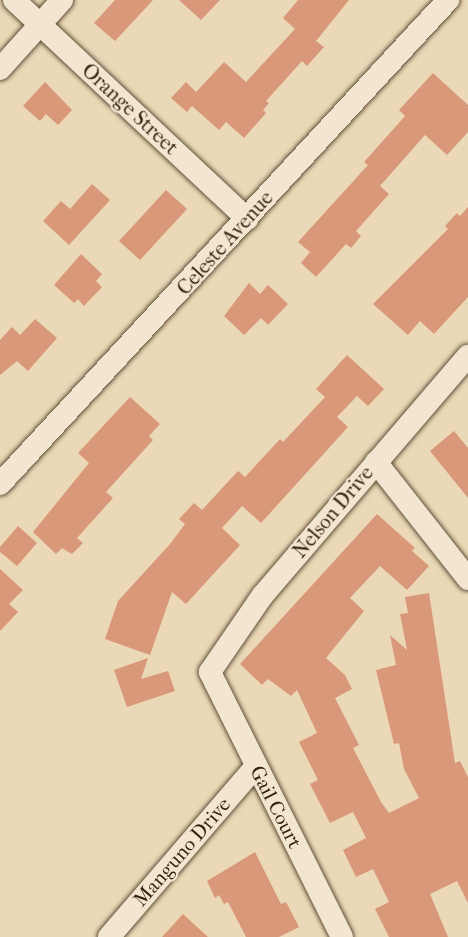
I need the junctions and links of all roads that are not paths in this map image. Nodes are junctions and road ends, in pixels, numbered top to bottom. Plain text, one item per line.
1 (14, 0) edge
2 (62, 0) edge
3 (448, 0) edge
4 (40, 24) junction
5 (0, 69) edge
6 (247, 219) junction
7 (468, 356) edge
8 (376, 462) junction
9 (0, 484) edge
10 (468, 579) edge
11 (212, 676) joint
12 (256, 766) junction
13 (109, 937) edge
14 (342, 937) edge

1 - 4 street, Orange Street
2 - 4 street
3 - 6 street, Celeste Avenue
4 - 5 street
4 - 6 street, Orange Street
6 - 9 street, Celeste Avenue
7 - 8 street, Nelson Drive
8 - 10 street
8 - 11 street, Nelson Drive
11 - 12 street, Gail Court
12 - 13 street, Manguno Drive
12 - 14 street, Gail Court

